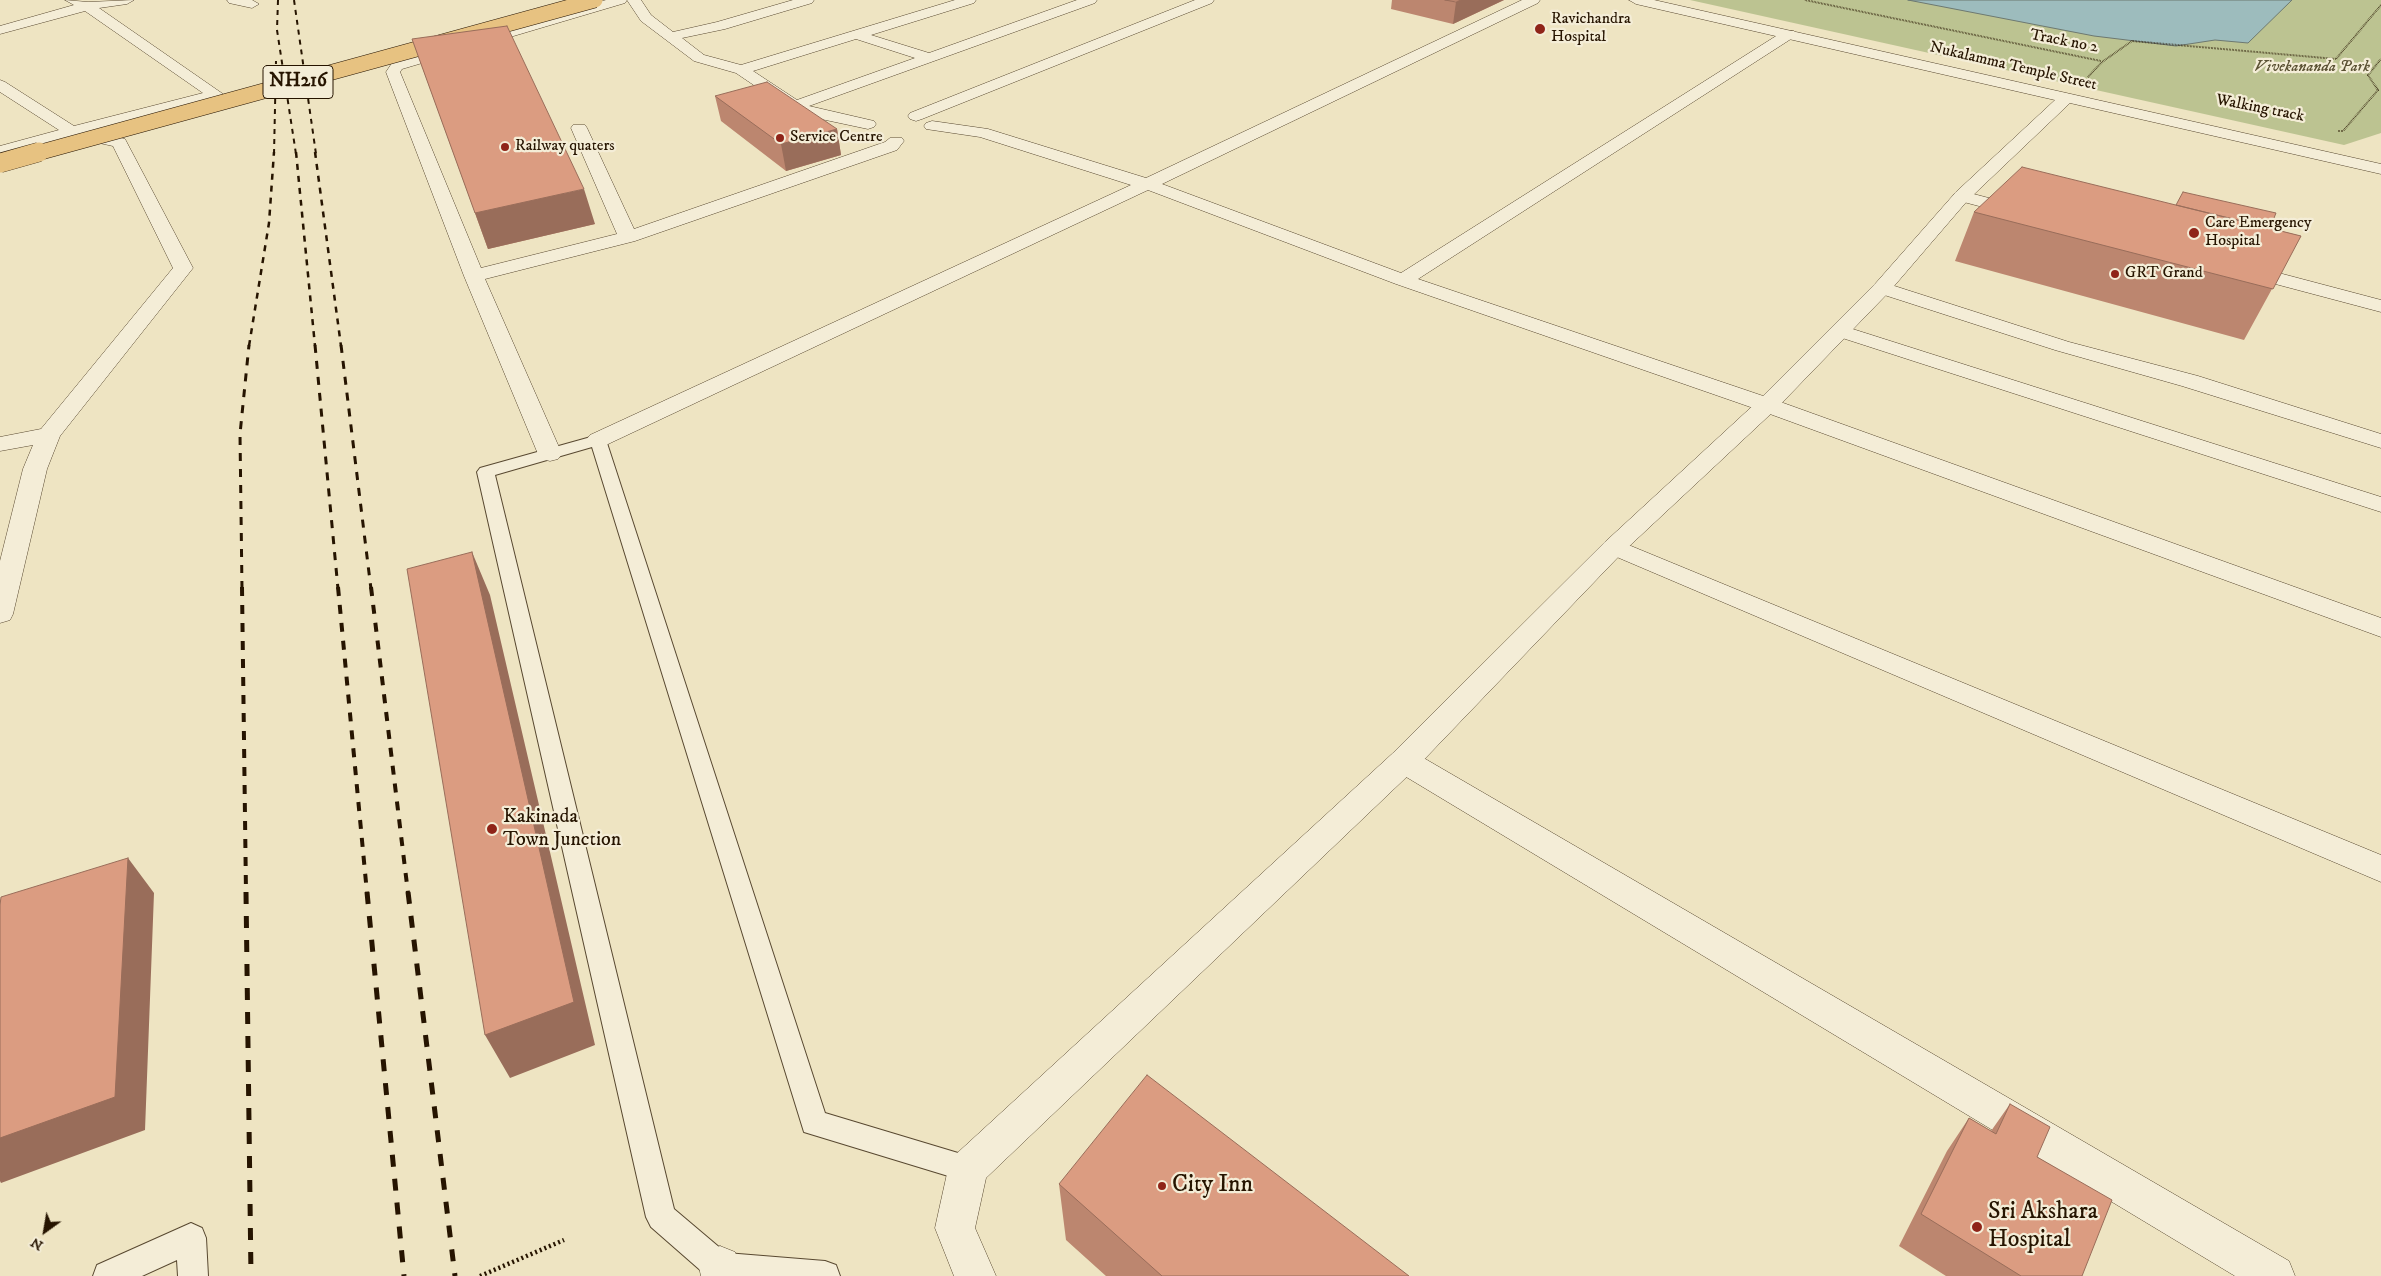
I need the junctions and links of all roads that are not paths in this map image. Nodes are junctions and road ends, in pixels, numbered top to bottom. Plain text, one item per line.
1 (72, 0) edge
2 (128, 0) edge
3 (234, 0) edge
4 (595, 0) edge
5 (620, 0) edge
6 (634, 0) edge
7 (807, 0) edge
8 (969, 0) edge
9 (1090, 0) edge
10 (1207, 0) edge
11 (1533, 0) edge
12 (1636, 0) edge
13 (252, 4) dead end
14 (87, 6) junction
15 (0, 30) edge
16 (1789, 34) junction
17 (858, 35) junction
18 (669, 37) junction
19 (929, 58) junction
20 (741, 70) junction
21 (0, 85) edge
22 (2075, 90) junction
23 (795, 106) junction
24 (900, 116) junction
25 (868, 124) junction
26 (932, 126) junction
27 (579, 128) dead end
28 (72, 132) junction
29 (909, 139) junction
30 (0, 151) edge
31 (0, 162) edge
32 (2381, 169) edge
33 (1147, 184) junction
34 (1962, 196) junction
35 (2038, 216) edge
36 (628, 237) junction
37 (2219, 264) edge
38 (474, 276) junction
39 (1403, 280) junction
40 (1882, 288) junction
41 (2381, 306) edge
42 (1840, 331) junction
43 (1767, 405) junction
44 (49, 434) junction
45 (598, 440) junction
46 (2381, 441) edge
47 (0, 444) edge
48 (550, 454) junction
49 (2381, 506) edge
50 (1614, 547) junction
51 (0, 614) edge
52 (2381, 628) edge
53 (1404, 761) junction
54 (2381, 870) edge
55 (968, 1169) junction
56 (721, 1272) edge
57 (108, 1276) edge
58 (193, 1276) edge
59 (825, 1276) edge
60 (975, 1276) edge
61 (2274, 1276) edge

1 - 14 street
2 - 14 street
3 - 13 street
4 - 31 highway, NH216, bridge
5 - 38 street
6 - 18 street
7 - 18 street
8 - 17 street
9 - 19 street
10 - 24 street
11 - 33 street
12 - 16 street, Nukalamma Temple Street
14 - 15 street
14 - 28 street
16 - 22 street, Nukalamma Temple Street
16 - 39 street
17 - 19 street
17 - 20 street
18 - 20 street
19 - 23 street
20 - 23 street
21 - 28 street
22 - 32 street, Nukalamma Temple Street
22 - 34 street
23 - 25 street
24 - 25 street
24 - 26 street
25 - 29 street
26 - 29 street
26 - 33 street
27 - 36 street
28 - 30 street
28 - 44 street
29 - 36 street
33 - 39 street
33 - 45 street
34 - 35 street
34 - 40 street
36 - 38 street
37 - 41 street
38 - 48 street
39 - 43 street
40 - 42 street
40 - 46 street
42 - 43 street
42 - 49 street
43 - 50 street
43 - 52 street
44 - 47 street
44 - 51 street
45 - 48 lane
45 - 55 lane
48 - 56 lane
50 - 53 street
50 - 54 street
53 - 55 street
53 - 61 street
55 - 60 street
56 - 59 lane
57 - 58 lane

